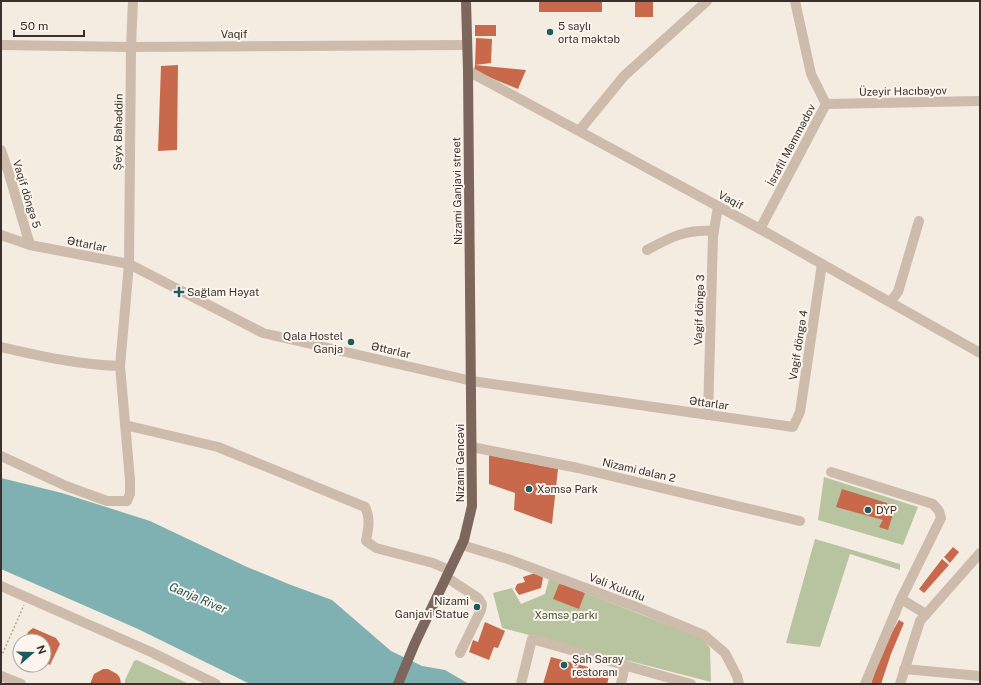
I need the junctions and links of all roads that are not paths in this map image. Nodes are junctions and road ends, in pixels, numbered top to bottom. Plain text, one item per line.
1 (133, 1) edge
2 (466, 1) edge
3 (707, 1) edge
4 (795, 1) edge
5 (1, 44) edge
6 (467, 45) junction
7 (131, 47) junction
8 (468, 71) junction
9 (980, 101) edge
10 (826, 104) junction
11 (579, 131) junction
12 (1, 150) edge
13 (718, 207) junction
14 (919, 221) dead end
15 (760, 229) junction
16 (714, 231) junction
17 (1, 235) edge
18 (30, 245) junction
19 (647, 250) dead end
20 (128, 264) junction
21 (822, 264) junction
22 (890, 302) junction
23 (1, 347) edge
24 (980, 353) edge
25 (120, 366) junction
26 (472, 381) junction
27 (708, 415) junction
28 (125, 425) junction
29 (793, 427) joint
30 (472, 447) junction
31 (1, 456) edge
32 (831, 472) dead end
33 (800, 521) dead end
34 (462, 545) junction
35 (980, 553) edge
36 (447, 574) junction
37 (1, 586) edge
38 (901, 599) junction
39 (926, 614) junction
40 (460, 653) dead end
41 (625, 665) junction
42 (904, 669) junction
43 (1, 676) edge
44 (980, 676) edge
45 (21, 684) edge
46 (216, 684) edge
47 (398, 684) edge
48 (521, 684) edge
49 (621, 684) edge
50 (691, 684) edge
51 (739, 684) edge
52 (865, 684) edge
53 (900, 684) edge

1 - 7 street, Şeyx Bahəddin
2 - 6 main road, Nizami Ganjavi street
3 - 11 street
4 - 10 street, İsrafil Məmmədov
5 - 7 street, Vaqif
6 - 7 street, Vaqif
6 - 8 main road, Nizami Ganjavi street
7 - 20 street, Şeyx Bahəddin
8 - 11 street, Vaqif
8 - 26 main road, Nizami Ganjavi street
9 - 10 street, Üzeyir Hacıbəyov
10 - 15 street, İsrafil Məmmədov
11 - 13 street, Vaqif
12 - 18 street, Vaqif döngə 5
13 - 15 street, Vaqif
13 - 16 street, Vagif döngə 3
14 - 22 street
15 - 21 street, Vaqif
16 - 19 street
16 - 27 street, Vagif döngə 3
17 - 18 street, Əttarlar
18 - 20 street, Əttarlar
20 - 25 street, Şeyx Bahəddin
20 - 26 street, Əttarlar
21 - 22 street, Vaqif
21 - 29 street, Vagif döngə 4
22 - 24 street, Vaqif
23 - 25 street
25 - 28 street, Şeyx Bahəddin
26 - 27 street, Əttarlar
26 - 30 main road, Nizami Gəncəvi
27 - 29 street, Əttarlar
28 - 31 street, Şeyx Bahəddin
28 - 36 street
30 - 33 street, Nizami dalan 2
30 - 34 main road, Nizami Gəncəvi
32 - 38 street
34 - 36 main road, Nizami Gəncəvi
34 - 51 street, Vəli Xuluflu
35 - 39 street
36 - 40 street
36 - 47 main road
37 - 46 street
38 - 39 street
38 - 52 street
39 - 42 street
41 - 48 street
41 - 49 street
41 - 50 street
42 - 44 street
42 - 53 street
43 - 45 street

